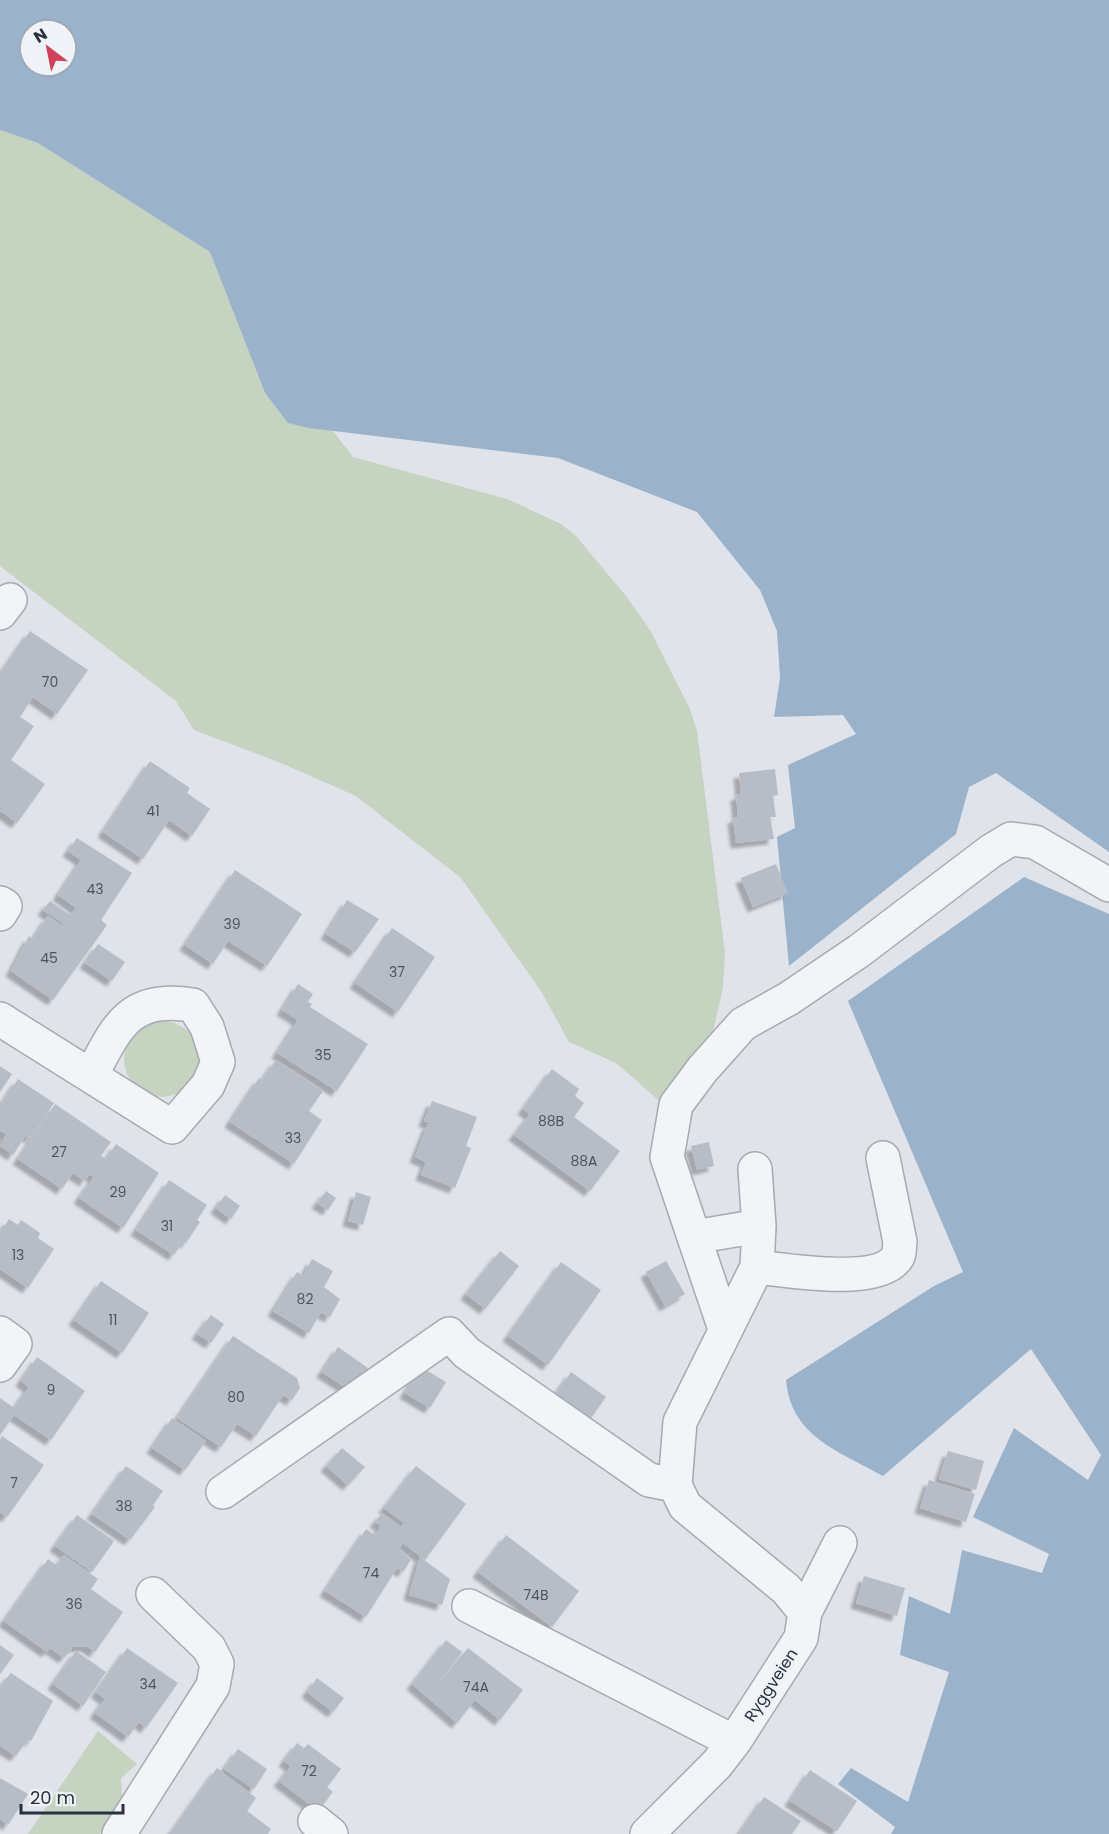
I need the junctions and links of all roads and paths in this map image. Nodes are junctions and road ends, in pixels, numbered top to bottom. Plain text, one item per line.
1 (1109, 885) edge
2 (0, 903) edge
3 (0, 914) edge
4 (0, 1019) edge
5 (91, 1076) dead end
6 (883, 1158) dead end
7 (755, 1169) dead end
8 (759, 1226) junction
9 (694, 1236) junction
10 (757, 1267) junction
11 (725, 1329) junction
12 (675, 1485) junction
13 (223, 1491) dead end
14 (840, 1544) dead end
15 (153, 1594) dead end
16 (469, 1606) dead end
17 (805, 1612) junction
18 (734, 1742) junction
19 (119, 1834) edge
20 (647, 1834) edge

1 - 9 street
2 - 3 street
4 - 5 street
6 - 10 street
7 - 8 street
8 - 9 street
8 - 10 street
9 - 11 street
10 - 11 street
11 - 12 street
12 - 13 street
12 - 17 street
14 - 17 street, Ryggveien
15 - 19 street
16 - 18 street
17 - 18 street, Ryggveien
18 - 20 street, Ryggveien

